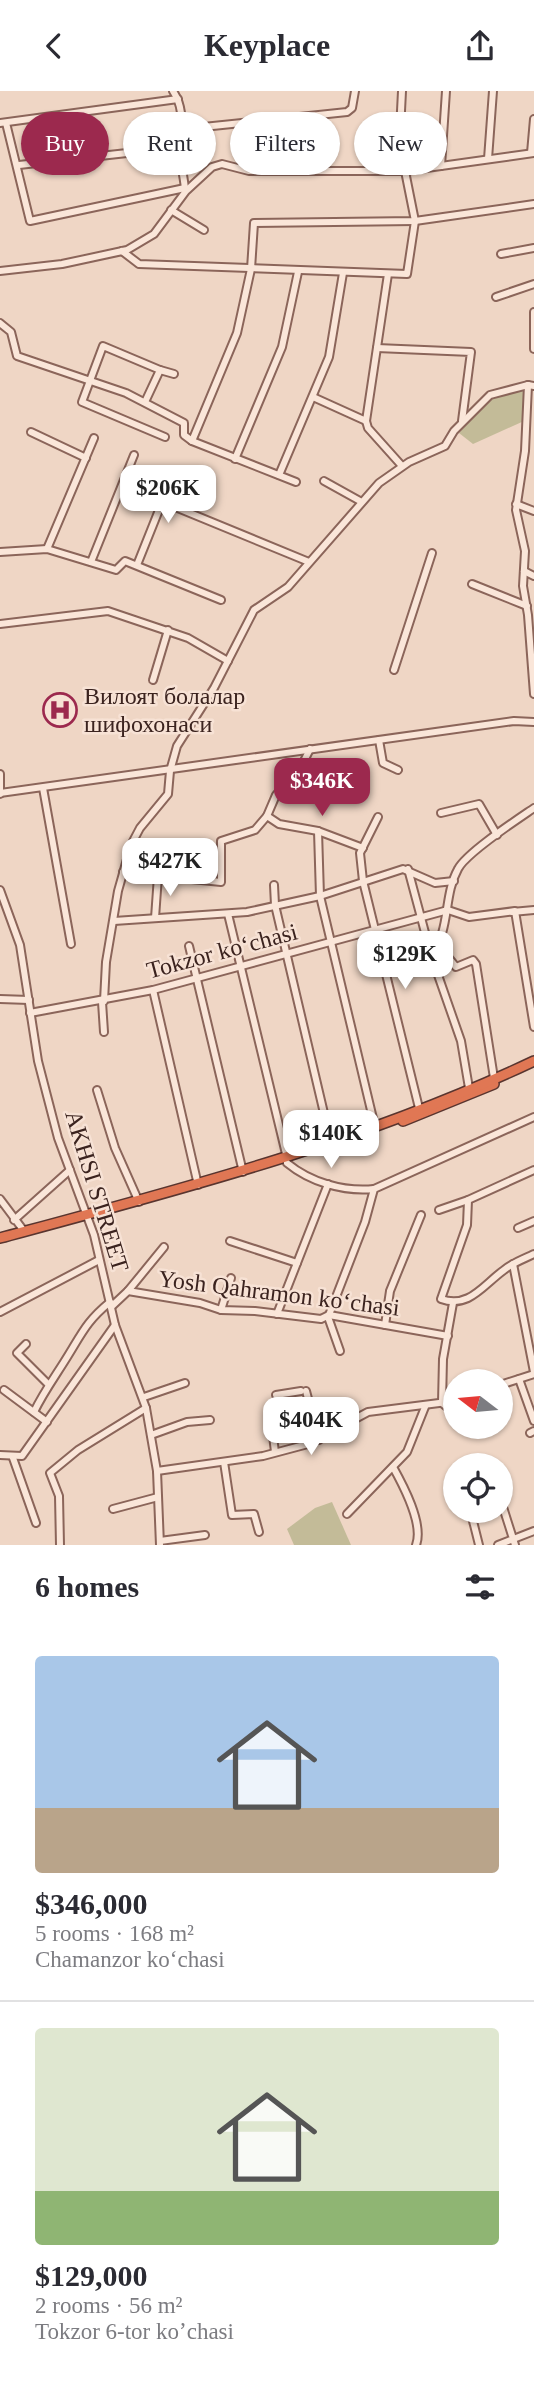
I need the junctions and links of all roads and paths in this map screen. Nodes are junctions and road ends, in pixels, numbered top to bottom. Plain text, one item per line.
1 (173, 91) edge
2 (183, 91) edge
3 (355, 91) edge
4 (402, 91) edge
5 (446, 91) edge
6 (493, 91) edge
7 (178, 99) junction
8 (181, 112) edge
9 (402, 112) edge
10 (445, 112) edge
11 (534, 119) edge
12 (3, 123) edge
13 (216, 126) edge
14 (123, 153) edge
15 (533, 153) edge
16 (488, 159) junction
17 (19, 165) junction
18 (447, 165) edge
19 (354, 171) edge
20 (184, 175) edge
21 (402, 175) edge
22 (186, 189) junction
23 (534, 204) edge
24 (171, 210) junction
25 (415, 221) junction
26 (204, 230) dead end
27 (534, 248) edge
28 (122, 251) junction
29 (501, 254) dead end
30 (251, 269) junction
31 (0, 271) edge
32 (298, 272) junction
33 (343, 273) junction
34 (388, 274) junction
35 (534, 284) edge
36 (496, 296) dead end
37 (534, 312) edge
38 (0, 323) edge
39 (377, 348) junction
40 (534, 349) edge
41 (160, 370) junction
42 (174, 375) dead end
43 (90, 379) junction
44 (531, 385) edge
45 (313, 397) junction
46 (145, 402) junction
47 (366, 421) junction
48 (462, 422) junction
49 (31, 432) dead end
50 (165, 437) dead end
51 (94, 438) dead end
52 (192, 441) junction
53 (134, 455) dead end
54 (86, 458) junction
55 (235, 459) junction
56 (402, 466) junction
57 (173, 475) dead end
58 (279, 475) junction
59 (324, 481) dead end
60 (296, 482) dead end
61 (360, 501) junction
62 (163, 502) junction
63 (516, 504) junction
64 (534, 511) edge
65 (47, 549) junction
66 (0, 552) edge
67 (432, 552) dead end
68 (90, 562) junction
69 (309, 562) junction
70 (137, 565) junction
71 (524, 571) junction
72 (534, 576) edge
73 (472, 584) dead end
74 (221, 600) dead end
75 (527, 606) junction
76 (0, 624) edge
77 (168, 630) junction
78 (228, 661) junction
79 (394, 670) dead end
80 (153, 680) dead end
81 (534, 694) edge
82 (534, 722) edge
83 (379, 740) junction
84 (310, 749) junction
85 (398, 770) dead end
86 (170, 771) junction
87 (0, 774) edge
88 (43, 788) junction
89 (0, 793) edge
90 (534, 808) edge
91 (441, 813) dead end
92 (267, 816) junction
93 (378, 817) dead end
94 (318, 831) junction
95 (498, 835) junction
96 (363, 848) junction
97 (408, 869) junction
98 (123, 872) junction
99 (158, 876) junction
100 (363, 881) junction
101 (454, 881) junction
102 (274, 885) dead end
103 (0, 890) edge
104 (320, 896) junction
105 (275, 905) junction
106 (448, 910) junction
107 (534, 910) edge
108 (515, 911) junction
109 (228, 915) junction
110 (155, 918) junction
111 (422, 918) junction
112 (114, 921) junction
113 (377, 930) junction
114 (332, 943) junction
115 (71, 944) dead end
116 (440, 944) junction
117 (189, 946) dead end
118 (287, 954) junction
119 (431, 955) junction
120 (241, 966) junction
121 (196, 977) junction
122 (153, 990) junction
123 (0, 999) edge
124 (29, 1000) junction
125 (103, 1001) junction
126 (30, 1013) junction
127 (534, 1027) edge
128 (104, 1032) dead end
129 (534, 1061) edge
130 (534, 1067) edge
131 (494, 1078) junction
132 (469, 1088) junction
133 (97, 1090) dead end
134 (419, 1108) junction
135 (534, 1117) edge
136 (375, 1127) junction
137 (331, 1143) junction
138 (287, 1161) junction
139 (70, 1170) junction
140 (534, 1170) edge
141 (243, 1172) junction
142 (328, 1184) junction
143 (198, 1185) junction
144 (374, 1189) junction
145 (0, 1199) edge
146 (468, 1200) junction
147 (139, 1202) junction
148 (439, 1210) dead end
149 (421, 1215) dead end
150 (87, 1218) junction
151 (14, 1220) junction
152 (534, 1221) edge
153 (518, 1228) dead end
154 (23, 1231) junction
155 (0, 1240) edge
156 (230, 1241) dead end
157 (164, 1247) dead end
158 (534, 1254) edge
159 (99, 1261) junction
160 (297, 1263) junction
161 (513, 1264) junction
162 (231, 1278) dead end
163 (128, 1291) junction
164 (453, 1303) junction
165 (111, 1305) junction
166 (221, 1310) junction
167 (0, 1312) edge
168 (277, 1314) junction
169 (329, 1316) junction
170 (116, 1325) junction
171 (385, 1325) junction
172 (448, 1336) junction
173 (26, 1344) dead end
174 (340, 1351) dead end
175 (534, 1373) edge
176 (519, 1379) junction
177 (513, 1381) edge
178 (185, 1383) dead end
179 (48, 1384) junction
180 (4, 1390) dead end
181 (276, 1395) dead end
182 (144, 1397) junction
183 (442, 1403) joint
184 (425, 1407) junction
185 (146, 1408) junction
186 (34, 1412) junction
187 (210, 1420) dead end
188 (271, 1420) dead end
189 (534, 1421) edge
190 (47, 1422) junction
191 (151, 1435) junction
192 (319, 1440) junction
193 (275, 1452) junction
194 (0, 1455) edge
195 (13, 1458) junction
196 (224, 1462) junction
197 (393, 1467) junction
198 (157, 1471) junction
199 (158, 1497) junction
200 (113, 1509) dead end
201 (347, 1514) dead end
202 (36, 1523) dead end
203 (474, 1523) edge
204 (508, 1523) edge
205 (534, 1531) edge
206 (260, 1532) dead end
207 (205, 1535) dead end
208 (514, 1542) edge
209 (160, 1543) edge
210 (60, 1545) edge
211 (416, 1545) edge
212 (479, 1545) edge
213 (498, 1545) edge

1 - 7 street
2 - 7 street
3 - 13 street
4 - 9 street
5 - 10 street
6 - 16 street
7 - 8 street
7 - 12 street
11 - 15 street
12 - 17 street
14 - 17 street
15 - 16 street
16 - 18 street
17 - 22 street
19 - 22 street
20 - 22 street
21 - 25 street
22 - 24 street
23 - 25 street
24 - 26 street
24 - 28 street
25 - 30 street
25 - 34 street
27 - 29 street
28 - 30 street
28 - 31 street
30 - 32 street
30 - 52 street
32 - 33 street
32 - 55 street
33 - 34 street
33 - 45 street
34 - 39 street
35 - 36 street
37 - 40 street
38 - 43 street
39 - 47 street
39 - 48 street
41 - 42 street
41 - 43 street
41 - 46 street
43 - 46 street
43 - 50 street
44 - 48 street
44 - 63 street
45 - 47 street
45 - 58 street
46 - 52 street
47 - 56 street
48 - 56 street
49 - 54 street
51 - 54 street
52 - 55 street
53 - 68 street
54 - 65 street
55 - 58 street
56 - 61 street
57 - 62 street
58 - 60 street
59 - 61 street
61 - 69 street
62 - 69 street
62 - 70 street
63 - 64 street
63 - 71 street
65 - 66 street
65 - 68 street
67 - 79 street
68 - 70 street
69 - 78 street
70 - 74 street
71 - 72 street
71 - 75 street
73 - 75 street
75 - 81 street
76 - 77 street
77 - 78 street
77 - 80 street
78 - 86 street
82 - 83 street
83 - 84 street
83 - 85 street
84 - 86 street
84 - 92 street
86 - 88 street
86 - 98 street
87 - 89 street
88 - 89 street
88 - 115 street
90 - 95 street
91 - 95 street
92 - 94 street
92 - 99 street
93 - 96 street
94 - 96 street
94 - 104 street
95 - 101 street
96 - 100 street
97 - 100 street
97 - 101 street
97 - 111 street
98 - 99 street
98 - 112 street
99 - 110 street
100 - 104 street
100 - 113 street
101 - 106 street
102 - 105 street
103 - 124 street, AKHSI STREET
104 - 105 street
104 - 114 street
105 - 109 street
105 - 118 street
106 - 108 street
106 - 111 street, Tokzor koʻchasi
106 - 116 street
107 - 108 street
108 - 127 street
109 - 110 street
109 - 120 street
110 - 112 street
111 - 113 street, Tokzor koʻchasi
111 - 119 street
112 - 125 street
113 - 114 street, Tokzor koʻchasi
113 - 134 street
114 - 118 street, Tokzor koʻchasi
114 - 136 street
116 - 119 street
116 - 131 street
117 - 121 street
118 - 120 street, Tokzor koʻchasi
118 - 137 street
119 - 132 street
120 - 121 street, Tokzor koʻchasi
120 - 138 street
121 - 122 street, Tokzor koʻchasi
121 - 141 street
122 - 125 street, Tokzor koʻchasi
122 - 143 street
123 - 124 street
124 - 126 street, AKHSI STREET
125 - 126 street, Tokzor koʻchasi
125 - 128 street
126 - 139 street, AKHSI STREET
129 - 131 highway
130 - 138 highway
131 - 132 highway
132 - 134 highway
133 - 147 street
134 - 136 highway
135 - 144 street
136 - 137 highway
137 - 138 highway
138 - 141 highway
138 - 142 street
138 - 150 highway
139 - 150 street, AKHSI STREET
139 - 151 street
140 - 146 street
141 - 143 highway
142 - 144 street
142 - 160 street
143 - 147 highway
144 - 169 street
145 - 151 street
146 - 148 street
146 - 164 street
147 - 150 highway
149 - 171 street
150 - 154 highway
150 - 155 highway
150 - 159 street, AKHSI STREET
151 - 154 street
152 - 153 street
154 - 155 highway
156 - 160 street
157 - 163 street
158 - 161 street
159 - 165 street, AKHSI STREET
159 - 167 street
160 - 168 street
161 - 164 street
161 - 175 street
162 - 166 street
163 - 165 street, Yosh Qahramon koʻchasi
163 - 166 street, Yosh Qahramon koʻchasi
164 - 172 street
165 - 170 street, AKHSI STREET
165 - 179 street, Yosh Qahramon koʻchasi
166 - 168 street, Yosh Qahramon koʻchasi
168 - 169 street, Yosh Qahramon koʻchasi
169 - 171 street, Yosh Qahramon koʻchasi
169 - 174 street
170 - 182 street, AKHSI STREET
170 - 190 street
171 - 172 street, Yosh Qahramon koʻchasi
172 - 183 street
173 - 179 street
175 - 176 street
176 - 177 street
176 - 189 street
178 - 182 street
179 - 186 street, Yosh Qahramon koʻchasi
180 - 186 street
181 - 192 street
182 - 185 street, AKHSI STREET
183 - 184 street
184 - 192 street
184 - 197 street
185 - 191 street, AKHSI STREET
185 - 210 street
186 - 190 street
187 - 191 street
188 - 193 street
190 - 195 street
191 - 198 street, AKHSI STREET
192 - 193 street
193 - 196 street
194 - 195 street
195 - 202 street
196 - 198 street
196 - 206 street
197 - 201 street
197 - 211 street
198 - 199 street, AKHSI STREET
199 - 200 street
199 - 209 street, AKHSI STREET
203 - 212 street
204 - 208 street
205 - 208 street
207 - 209 street
208 - 213 street

